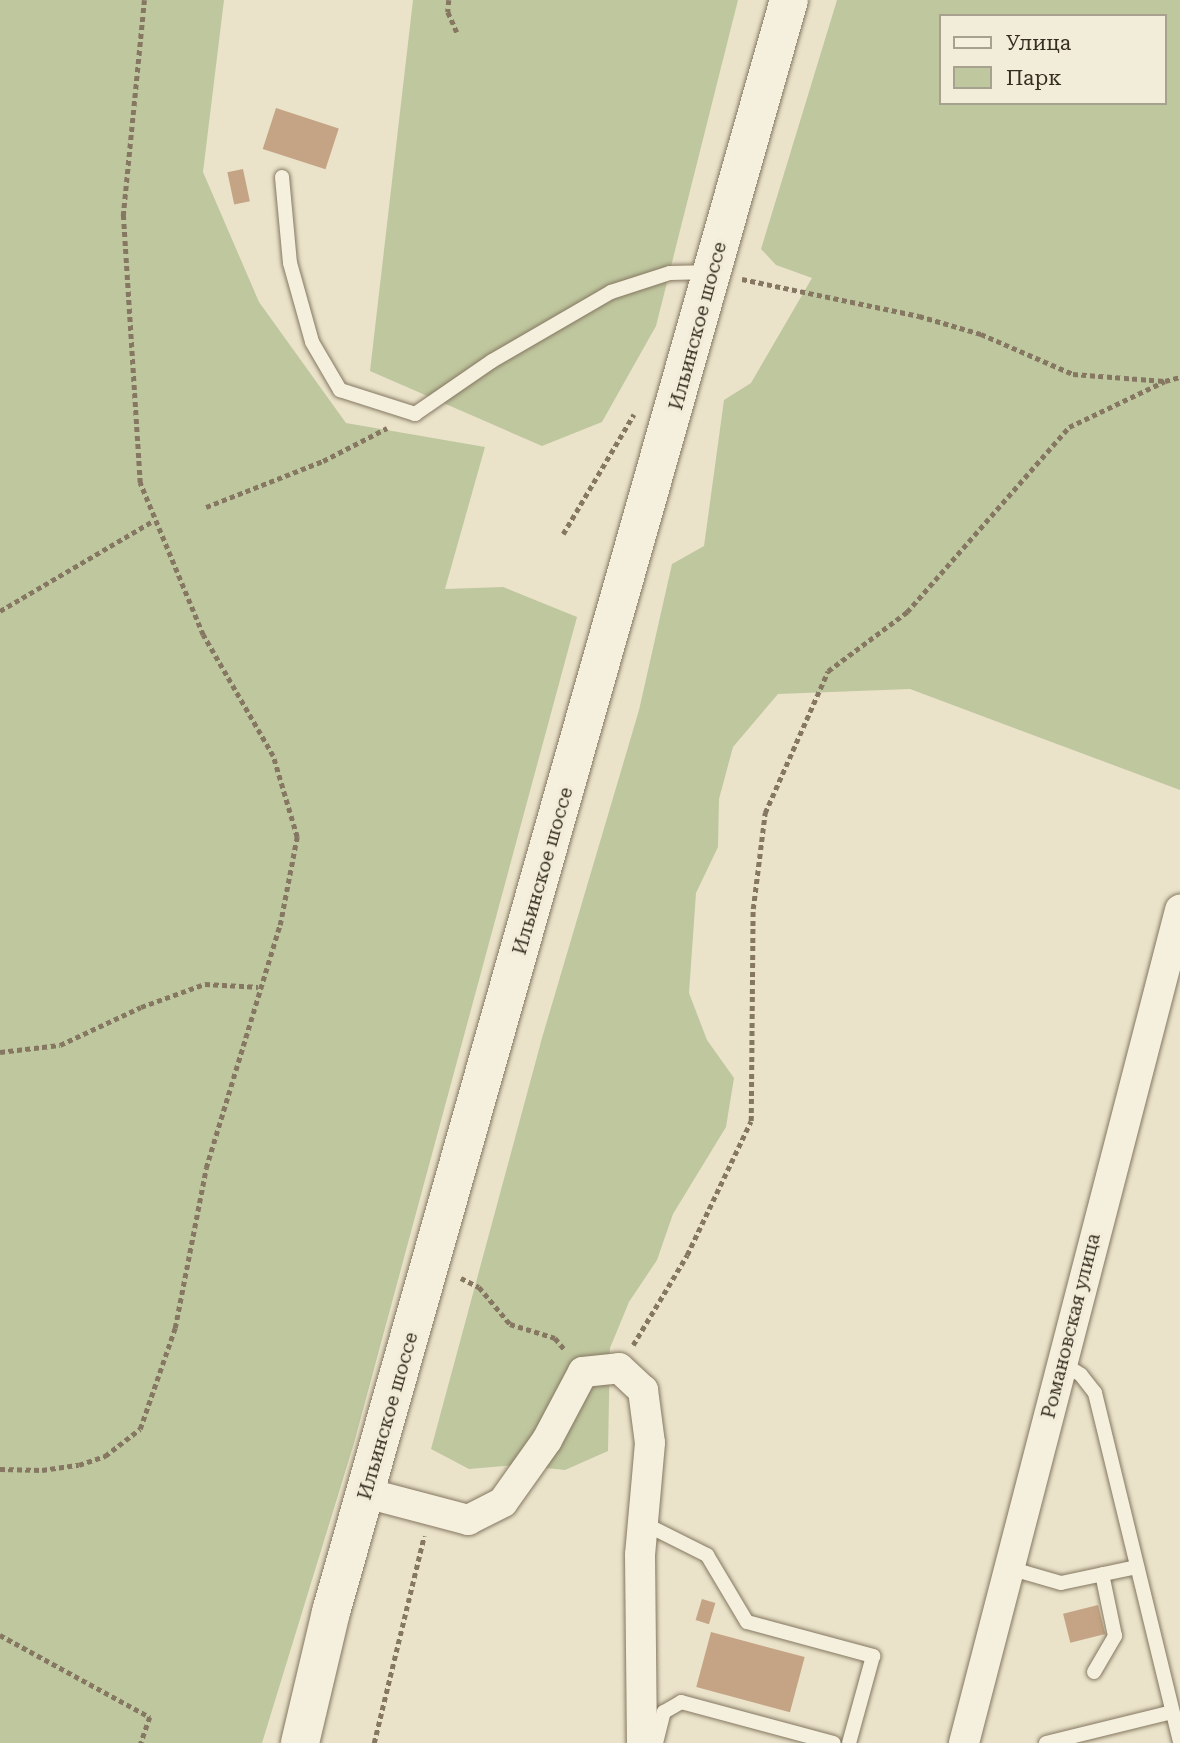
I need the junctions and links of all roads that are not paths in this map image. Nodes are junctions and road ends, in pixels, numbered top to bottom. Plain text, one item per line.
1 (789, 0) edge
2 (282, 177) dead end
3 (712, 272) junction
4 (1180, 910) edge
5 (1062, 1363) junction
6 (366, 1493) junction
7 (643, 1523) junction
8 (1137, 1567) junction
9 (1009, 1568) junction
10 (1102, 1574) junction
11 (1094, 1672) dead end
12 (1172, 1712) junction
13 (300, 1743) edge
14 (642, 1743) edge
15 (656, 1743) edge
16 (834, 1743) edge
17 (849, 1743) edge
18 (964, 1743) edge
19 (1046, 1743) edge
20 (1180, 1743) edge

1 - 3 main road, Ильинское шоссе
2 - 3 lane
3 - 6 main road, Ильинское шоссе
4 - 5 street, Романовская улица
5 - 8 lane
5 - 9 street, Романовская улица
6 - 7 street
6 - 13 main road, Ильинское шоссе
7 - 14 street
7 - 17 lane
8 - 10 lane
8 - 12 lane
9 - 10 lane
9 - 18 street, Романовская улица
10 - 11 lane
12 - 19 lane
12 - 20 lane
15 - 16 lane

